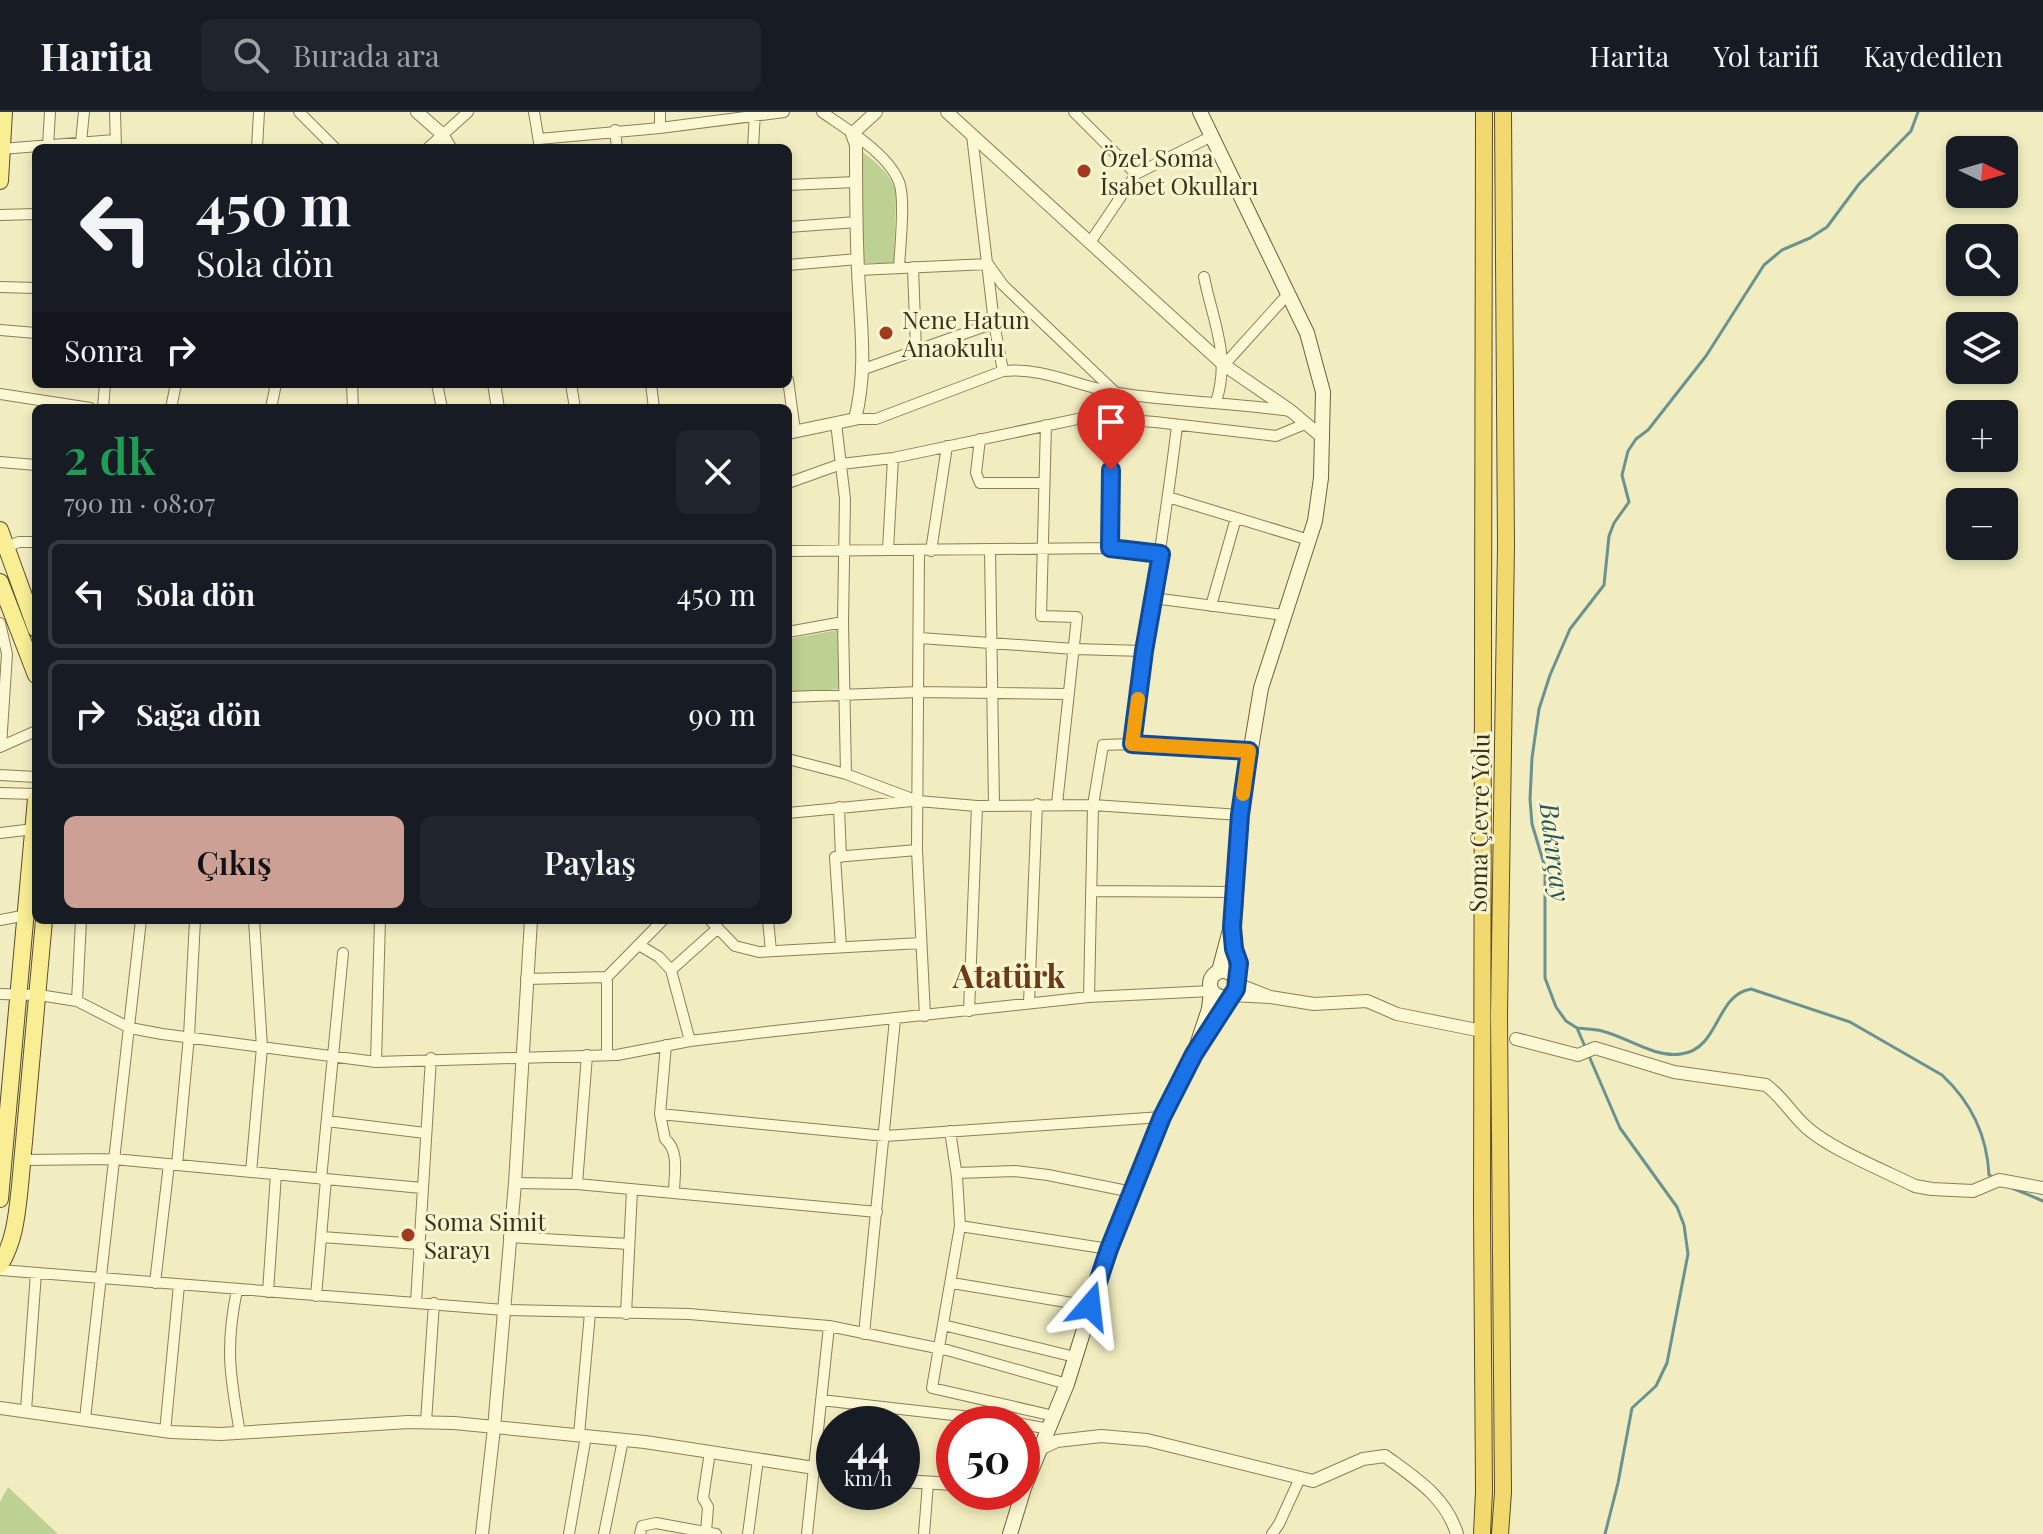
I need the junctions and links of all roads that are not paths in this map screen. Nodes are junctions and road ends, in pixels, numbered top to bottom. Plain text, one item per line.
1 (4, 112) edge
2 (50, 112) edge
3 (84, 112) edge
4 (115, 112) edge
5 (259, 112) edge
6 (299, 112) edge
7 (417, 112) edge
8 (468, 112) edge
9 (534, 112) edge
10 (660, 112) edge
11 (784, 112) edge
12 (822, 112) edge
13 (876, 112) edge
14 (948, 112) edge
15 (1074, 112) edge
16 (1200, 112) edge
17 (1484, 112) edge
18 (1503, 112) edge
19 (755, 113) edge
20 (660, 128) junction
21 (615, 130) junction
22 (852, 134) junction
23 (443, 135) junction
24 (972, 135) junction
25 (1212, 136) junction
26 (81, 142) junction
27 (48, 144) edge
28 (64, 144) edge
29 (91, 144) edge
30 (115, 144) edge
31 (257, 144) edge
32 (329, 144) edge
33 (433, 144) edge
34 (448, 144) edge
35 (540, 144) edge
36 (617, 144) edge
37 (753, 144) edge
38 (32, 147) edge
39 (1, 149) edge
40 (1136, 174) junction
41 (0, 181) edge
42 (856, 182) junction
43 (792, 185) edge
44 (32, 214) edge
45 (0, 215) edge
46 (857, 222) junction
47 (792, 227) edge
48 (1091, 241) junction
49 (858, 264) junction
50 (988, 264) junction
51 (792, 265) edge
52 (913, 267) junction
53 (899, 268) junction
54 (1204, 277) dead end
55 (0, 287) edge
56 (32, 288) edge
57 (1289, 293) junction
58 (994, 323) junction
59 (0, 330) edge
60 (32, 333) edge
61 (916, 351) junction
62 (1224, 365) junction
63 (864, 369) junction
64 (1003, 371) junction
65 (1116, 393) junction
66 (0, 394) edge
67 (1216, 402) junction
68 (64, 404) edge
69 (1291, 411) junction
70 (1111, 418) junction
71 (855, 419) junction
72 (836, 423) junction
73 (1305, 424) junction
74 (1046, 425) junction
75 (1177, 426) junction
76 (792, 432) edge
77 (1323, 438) junction
78 (980, 439) junction
79 (947, 446) junction
80 (893, 458) junction
81 (0, 462) edge
82 (841, 464) junction
83 (32, 465) edge
84 (792, 482) edge
85 (1044, 483) junction
86 (1168, 497) junction
87 (1236, 518) junction
88 (0, 530) edge
89 (1309, 540) junction
90 (32, 542) edge
91 (6, 547) junction
92 (1110, 548) junction
93 (1042, 549) junction
94 (888, 550) junction
95 (990, 550) junction
96 (792, 551) edge
97 (846, 551) junction
98 (919, 551) junction
99 (931, 551) junction
100 (1161, 554) junction
101 (0, 582) edge
102 (1153, 598) junction
103 (1211, 606) junction
104 (1283, 615) junction
105 (32, 618) edge
106 (5, 619) edge
107 (843, 622) junction
108 (792, 631) edge
109 (920, 638) junction
110 (992, 643) junction
111 (1074, 649) junction
112 (1144, 651) junction
113 (32, 668) edge
114 (918, 692) junction
115 (1068, 694) junction
116 (845, 695) junction
117 (991, 695) junction
118 (792, 697) edge
119 (32, 733) edge
120 (1132, 744) junction
121 (1, 746) edge
122 (1249, 751) junction
123 (792, 760) edge
124 (846, 774) junction
125 (0, 775) edge
126 (32, 777) edge
127 (0, 793) edge
128 (32, 797) edge
129 (918, 801) junction
130 (994, 804) junction
131 (1037, 804) junction
132 (1057, 804) junction
133 (1093, 805) junction
134 (977, 806) junction
135 (839, 807) junction
136 (792, 813) edge
137 (1240, 815) junction
138 (32, 829) edge
139 (0, 833) edge
140 (917, 850) junction
141 (32, 854) edge
142 (841, 857) junction
143 (1091, 891) junction
144 (1236, 892) junction
145 (27, 915) junction
146 (0, 920) edge
147 (44, 924) edge
148 (81, 924) edge
149 (141, 924) edge
150 (195, 924) edge
151 (254, 924) edge
152 (380, 924) edge
153 (531, 924) edge
154 (659, 924) edge
155 (714, 924) edge
156 (768, 924) edge
157 (1232, 927) junction
158 (921, 943) junction
159 (639, 945) junction
160 (841, 947) junction
161 (771, 951) junction
162 (343, 953) dead end
163 (671, 970) junction
164 (1219, 971) junction
165 (607, 977) junction
166 (526, 979) junction
167 (1234, 987) junction
168 (1211, 991) junction
169 (0, 994) edge
170 (20, 994) junction
171 (39, 995) junction
172 (1089, 997) junction
173 (77, 1001) junction
174 (1029, 1003) junction
175 (969, 1011) junction
176 (925, 1016) junction
177 (895, 1019) junction
178 (130, 1028) junction
179 (1477, 1030) dead end
180 (189, 1036) junction
181 (1516, 1039) dead end
182 (690, 1041) junction
183 (666, 1045) junction
184 (262, 1047) junction
185 (1194, 1054) junction
186 (587, 1055) junction
187 (607, 1055) junction
188 (333, 1058) junction
189 (431, 1058) junction
190 (521, 1058) junction
191 (376, 1062) junction
192 (6, 1092) edge
193 (660, 1114) junction
194 (1162, 1117) junction
195 (327, 1121) junction
196 (950, 1131) junction
197 (425, 1133) junction
198 (885, 1136) junction
199 (114, 1159) junction
200 (22, 1160) junction
201 (173, 1165) junction
202 (251, 1172) junction
203 (2, 1173) edge
204 (957, 1173) junction
205 (276, 1174) junction
206 (323, 1179) junction
207 (515, 1183) junction
208 (577, 1184) junction
209 (422, 1188) junction
210 (2043, 1188) edge
211 (632, 1190) junction
212 (1132, 1192) junction
213 (674, 1193) junction
214 (0, 1199) edge
215 (877, 1212) junction
216 (960, 1226) junction
217 (322, 1237) junction
218 (509, 1237) junction
219 (418, 1244) junction
220 (629, 1244) junction
221 (1109, 1249) junction
222 (0, 1267) edge
223 (36, 1273) junction
224 (102, 1279) junction
225 (155, 1283) junction
226 (952, 1283) junction
227 (179, 1285) junction
228 (237, 1290) junction
229 (268, 1292) junction
230 (316, 1296) junction
231 (416, 1302) junction
232 (434, 1303) junction
233 (1090, 1306) junction
234 (504, 1310) junction
235 (590, 1313) junction
236 (626, 1314) junction
237 (943, 1325) junction
238 (829, 1326) junction
239 (864, 1334) junction
240 (938, 1349) junction
241 (1075, 1357) junction
242 (1067, 1384) junction
243 (821, 1400) junction
244 (0, 1408) edge
245 (26, 1410) junction
246 (85, 1419) junction
247 (426, 1422) junction
248 (1052, 1423) junction
249 (494, 1428) junction
250 (165, 1432) junction
251 (240, 1433) junction
252 (582, 1436) junction
253 (623, 1440) junction
254 (1042, 1448) junction
255 (710, 1452) junction
256 (758, 1459) junction
257 (814, 1468) junction
258 (1300, 1478) junction
259 (920, 1482) edge
260 (928, 1483) junction
261 (936, 1483) edge
262 (711, 1533) edge
263 (482, 1534) edge
264 (569, 1534) edge
265 (604, 1534) edge
266 (640, 1534) edge
267 (748, 1534) edge
268 (807, 1534) edge
269 (924, 1534) edge
270 (1010, 1534) edge
271 (1272, 1534) edge
272 (1457, 1534) edge
273 (1482, 1534) edge
274 (1500, 1534) edge

1 - 39 main road
2 - 27 street
3 - 26 street
4 - 30 street
5 - 31 street
6 - 32 street
7 - 23 street
8 - 23 street
9 - 35 street
10 - 20 street
11 - 19 street
12 - 22 street
13 - 22 street
14 - 24 street
15 - 40 street
16 - 25 main road
17 - 273 highway, Soma Çevre Yolu
18 - 274 highway, Soma Çevre Yolu
19 - 20 street
19 - 37 street
20 - 21 street
21 - 35 street
21 - 36 street
22 - 42 street
22 - 53 street
23 - 33 street
23 - 34 street
24 - 48 street
24 - 50 street
25 - 40 street
25 - 57 main road
26 - 28 street
26 - 29 street
38 - 39 street
39 - 41 main road
40 - 48 street
42 - 43 street
42 - 46 street
44 - 45 street
46 - 47 street
46 - 49 street
48 - 62 street
49 - 51 street
49 - 53 street
49 - 63 street
50 - 52 street
50 - 58 street
50 - 65 street
52 - 53 street
52 - 61 street
54 - 62 street
55 - 56 street
57 - 62 street
57 - 77 main road
58 - 61 street
58 - 64 street
59 - 60 street
61 - 63 street
62 - 67 street
62 - 69 street
63 - 71 street
64 - 65 street
64 - 71 street
65 - 67 street
66 - 68 street
67 - 69 street
69 - 73 street
70 - 74 street
70 - 75 street
70 - 92 street
71 - 72 street
72 - 76 street
72 - 82 street
73 - 75 street
73 - 77 street
74 - 78 street
74 - 85 street
75 - 86 street
77 - 89 main road
78 - 79 street
78 - 85 street
79 - 80 street
79 - 99 street
80 - 82 street
80 - 94 street
81 - 83 street
82 - 84 street
82 - 97 street
85 - 93 street
86 - 87 street
86 - 100 street
87 - 89 street
87 - 103 street
88 - 91 main road
89 - 104 main road
90 - 91 street
91 - 105 main road
92 - 93 street
92 - 100 street
93 - 95 street
93 - 111 street
94 - 97 street
94 - 98 street
95 - 99 street
95 - 110 street
96 - 97 street
97 - 107 street
98 - 99 street
98 - 109 street
100 - 102 street
101 - 106 main road
102 - 103 street
102 - 112 street
103 - 104 street
104 - 122 main road
106 - 113 main road
106 - 121 street
107 - 108 street
107 - 116 street
109 - 110 street
109 - 114 street
110 - 111 street
110 - 117 street
111 - 112 street
111 - 115 street
112 - 120 street
114 - 116 street
114 - 117 street
114 - 129 street
115 - 117 street
115 - 132 street
116 - 118 street
116 - 124 street
117 - 130 street
119 - 121 street
120 - 122 street
120 - 133 street
122 - 137 main road
123 - 124 street
124 - 129 street
125 - 126 street
127 - 128 street
129 - 134 street
129 - 135 street
129 - 140 street
130 - 131 street
130 - 134 street
131 - 132 street
131 - 174 street
132 - 133 street
133 - 137 street
133 - 143 street
134 - 175 street
135 - 136 street
135 - 142 street
137 - 144 main road
138 - 139 street
140 - 142 street
140 - 158 street
141 - 145 main road
142 - 160 street
143 - 144 street
143 - 172 street
144 - 157 main road
145 - 146 street
145 - 170 main road
147 - 171 main road
148 - 173 street
149 - 178 street
150 - 180 street
151 - 184 street
152 - 191 street
153 - 166 street
154 - 159 street
155 - 161 street
155 - 163 street
156 - 161 street
157 - 164 main road
157 - 167 main road
158 - 160 street
158 - 176 street
159 - 163 street
159 - 165 street
160 - 161 street
162 - 188 street
163 - 182 street
164 - 167 main road
164 - 168 main road
165 - 166 street
165 - 187 street
166 - 190 street
167 - 168 main road
167 - 179 street
167 - 185 main road
168 - 172 street
168 - 185 main road
169 - 170 street
170 - 171 street
170 - 192 main road
171 - 173 street
171 - 200 main road
172 - 174 street
173 - 178 street
174 - 175 street
175 - 176 street
176 - 177 street
177 - 182 street
177 - 198 street
178 - 180 street
178 - 199 street
180 - 184 street
180 - 201 street
181 - 210 street
182 - 183 street
183 - 187 street
183 - 193 street
184 - 188 street
184 - 202 street
185 - 194 main road
186 - 187 street
186 - 190 street
186 - 208 street
188 - 191 street
188 - 195 street
189 - 190 street
189 - 191 street
189 - 197 street
190 - 207 street
192 - 203 main road
193 - 198 street
193 - 213 street
194 - 196 street
194 - 212 main road
195 - 197 street
195 - 206 street
196 - 198 street
196 - 204 street
197 - 209 street
198 - 215 street
199 - 200 street
199 - 201 street
199 - 224 street
200 - 222 main road
201 - 202 street
201 - 225 street
202 - 205 street
203 - 214 main road
204 - 212 street
204 - 216 street
205 - 206 street
205 - 229 street
206 - 209 street
206 - 217 street
207 - 208 street
207 - 218 street
208 - 211 street
209 - 219 street
211 - 213 street
211 - 220 street
212 - 221 main road
213 - 215 street
215 - 239 street
216 - 221 street
216 - 226 street
217 - 219 street
217 - 230 street
218 - 220 street
218 - 234 street
219 - 231 street
220 - 236 street
221 - 233 main road
222 - 223 street
223 - 224 street
223 - 245 street
224 - 225 street
224 - 246 street
225 - 227 street
226 - 233 street
226 - 237 street
227 - 228 street
227 - 250 street
228 - 229 street
228 - 251 street
229 - 230 street
230 - 231 street
231 - 232 street
232 - 234 street
232 - 247 street
233 - 241 main road
234 - 235 street
234 - 249 street
235 - 236 street
235 - 252 street
236 - 238 street
237 - 240 street
237 - 241 street
238 - 239 street
238 - 243 street
239 - 240 street
240 - 242 street
240 - 248 street
241 - 242 main road
242 - 248 main road
243 - 248 street
243 - 257 street
244 - 245 street
245 - 246 street
246 - 250 street
247 - 249 street
247 - 251 street
248 - 254 main road
249 - 252 street
249 - 263 street
250 - 251 street
252 - 253 street
252 - 264 street
253 - 255 street
253 - 265 street
254 - 258 street
254 - 270 main road
255 - 256 street
255 - 262 street
256 - 257 street
256 - 267 street
257 - 268 street
258 - 271 street
258 - 272 street
259 - 260 street
260 - 261 street
260 - 269 street
262 - 266 street

